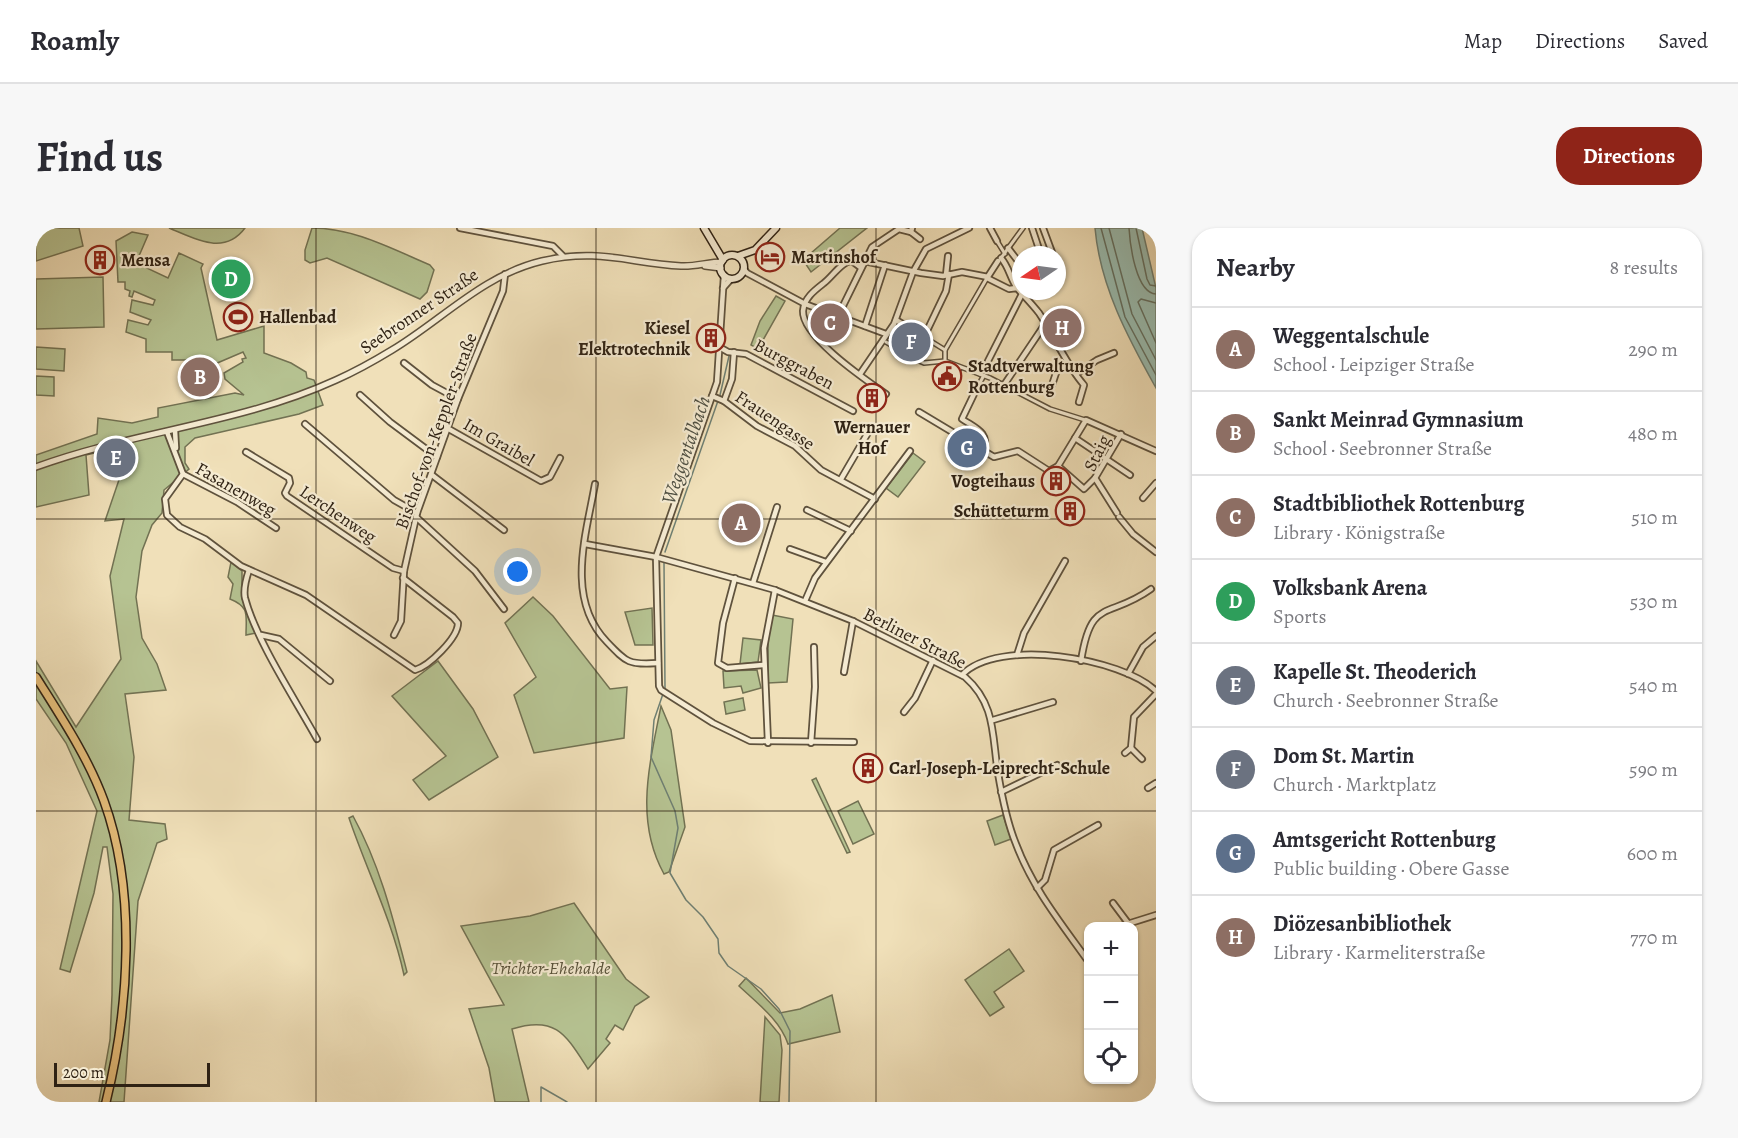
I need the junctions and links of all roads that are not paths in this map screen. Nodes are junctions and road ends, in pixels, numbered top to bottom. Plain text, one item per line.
1 (460, 228) edge
2 (704, 228) edge
3 (776, 228) edge
4 (968, 228) edge
5 (990, 228) edge
6 (1023, 228) edge
7 (1032, 228) edge
8 (1043, 228) edge
9 (912, 230) edge
10 (997, 241) joint
11 (1038, 246) edge
12 (1050, 246) edge
13 (926, 249) junction
14 (1003, 254) junction
15 (563, 256) junction
16 (948, 256) dead end
17 (740, 259) junction
18 (1012, 260) edge
19 (864, 261) junction
20 (723, 264) junction
21 (885, 265) junction
22 (860, 267) junction
23 (744, 272) junction
24 (913, 272) junction
25 (1012, 272) edge
26 (505, 274) junction
27 (947, 275) junction
28 (988, 278) junction
29 (731, 279) junction
30 (1012, 288) edge
31 (722, 290) junction
32 (1019, 300) edge
33 (1027, 300) edge
34 (805, 304) junction
35 (838, 316) junction
36 (896, 320) junction
37 (1045, 324) junction
38 (865, 326) junction
39 (924, 337) junction
40 (885, 338) junction
41 (721, 348) junction
42 (943, 349) junction
43 (734, 352) junction
44 (1114, 353) dead end
45 (945, 361) junction
46 (987, 361) joint
47 (1066, 362) junction
48 (404, 363) dead end
49 (960, 368) junction
50 (860, 374) junction
51 (982, 375) junction
52 (1077, 376) junction
53 (954, 379) dead end
54 (1004, 385) junction
55 (1052, 385) dead end
56 (886, 394) dead end
57 (974, 394) joint
58 (360, 395) dead end
59 (714, 397) junction
60 (458, 399) junction
61 (723, 401) junction
62 (1079, 402) dead end
63 (853, 411) dead end
64 (919, 412) dead end
65 (1086, 420) junction
66 (305, 424) dead end
67 (447, 428) junction
68 (175, 430) junction
69 (869, 431) dead end
70 (167, 432) junction
71 (1121, 434) junction
72 (1075, 438) junction
73 (175, 450) junction
74 (910, 451) dead end
75 (984, 451) junction
76 (1156, 451) edge
77 (246, 452) dead end
78 (437, 457) junction
79 (560, 458) dead end
80 (1108, 460) junction
81 (36, 467) edge
82 (1056, 469) junction
83 (183, 474) junction
84 (432, 475) junction
85 (1130, 476) dead end
86 (1095, 478) junction
87 (841, 479) junction
88 (1156, 483) edge
89 (595, 484) dead end
90 (1143, 498) dead end
91 (875, 499) junction
92 (777, 507) dead end
93 (807, 510) dead end
94 (416, 515) junction
95 (276, 528) dead end
96 (504, 530) dead end
97 (851, 531) junction
98 (585, 544) junction
99 (790, 549) dead end
100 (1156, 552) edge
101 (656, 557) junction
102 (1065, 561) dead end
103 (826, 562) junction
104 (249, 570) junction
105 (404, 571) junction
106 (403, 578) junction
107 (735, 578) junction
108 (753, 583) junction
109 (1151, 589) dead end
110 (775, 590) junction
111 (805, 601) junction
112 (504, 609) dead end
113 (853, 621) junction
114 (394, 634) dead end
115 (261, 635) junction
116 (1156, 636) edge
117 (814, 647) dead end
118 (1017, 655) junction
119 (933, 660) junction
120 (1081, 661) junction
121 (658, 663) junction
122 (764, 666) junction
123 (844, 672) dead end
124 (1128, 674) junction
125 (962, 675) junction
126 (36, 677) edge
127 (330, 681) dead end
128 (1156, 692) edge
129 (1053, 702) dead end
130 (904, 712) dead end
131 (993, 720) junction
132 (316, 739) dead end
133 (811, 742) junction
134 (854, 742) dead end
135 (768, 743) junction
136 (1131, 748) junction
137 (1125, 753) dead end
138 (1142, 759) dead end
139 (1058, 765) dead end
140 (1156, 783) edge
141 (1148, 788) dead end
142 (1001, 792) junction
143 (1098, 825) dead end
144 (1037, 888) junction
145 (1113, 903) dead end
146 (1156, 915) edge
147 (1128, 922) joint
148 (1084, 953) edge
149 (106, 1102) edge

1 - 15 street
2 - 20 main road
3 - 17 main road
4 - 13 street
5 - 10 street
6 - 14 street
7 - 11 street
8 - 12 street
9 - 13 street
9 - 19 street
10 - 14 street
13 - 24 street
14 - 18 street
14 - 25 street
14 - 28 street
15 - 20 street, Seebronner Straße
15 - 26 street, Seebronner Straße
16 - 27 street
17 - 20 main road
17 - 23 main road
19 - 21 street
19 - 22 street
20 - 29 main road
20 - 31 street
21 - 24 street
21 - 38 street
22 - 34 street
22 - 35 street
23 - 29 main road
23 - 34 street
24 - 27 street
24 - 36 street
26 - 60 street, Bischof-von-Keppler-Straße
26 - 68 street, Seebronner Straße
27 - 28 street
27 - 39 street
28 - 30 street
28 - 42 street
29 - 31 street
31 - 41 street
32 - 46 street
33 - 37 street
34 - 35 street
34 - 50 street
35 - 38 street
36 - 39 street
36 - 40 street
37 - 47 street
37 - 54 street
38 - 40 street
39 - 42 street
40 - 45 street
40 - 50 street
41 - 43 street, Burggraben
41 - 59 street
42 - 45 street
43 - 61 street
43 - 63 street, Burggraben
44 - 52 street
45 - 49 street
46 - 51 street
47 - 52 street
47 - 55 street
48 - 60 street
49 - 51 street
49 - 53 street
50 - 56 street
51 - 54 street
51 - 57 street
52 - 62 street
54 - 65 street
57 - 75 street
58 - 78 street
59 - 61 street, Frauengasse
59 - 101 street
60 - 67 street, Bischof-von-Keppler-Straße
61 - 87 street, Frauengasse
64 - 75 street
65 - 71 street
65 - 72 street
66 - 94 street
67 - 78 street, Bischof-von-Keppler-Straße
67 - 79 street, Im Graibel
68 - 70 street, Seebronner Straße
68 - 73 street
69 - 87 street
70 - 73 street
70 - 81 street, Seebronner Straße
71 - 76 street
71 - 80 street, Staig
72 - 80 street
72 - 82 street
73 - 83 street
74 - 91 street
75 - 82 street
77 - 105 street, Lerchenweg
78 - 84 street, Bischof-von-Keppler-Straße
80 - 85 street
80 - 86 street, Staig
82 - 86 street
83 - 95 street, Fasanenweg
83 - 104 street
84 - 94 street, Bischof-von-Keppler-Straße
84 - 96 street
86 - 100 street, Staig
87 - 91 street, Frauengasse
88 - 90 street
89 - 98 street
91 - 97 street
92 - 108 street
93 - 97 street
94 - 105 street, Bischof-von-Keppler-Straße
94 - 112 street
97 - 103 street
98 - 101 street, Berliner Straße
98 - 121 street
99 - 103 street
101 - 107 street, Berliner Straße
101 - 121 street
102 - 118 street
103 - 111 street
104 - 106 street
104 - 115 street
105 - 106 street, Bischof-von-Keppler-Straße
106 - 114 street, Bischof-von-Keppler-Straße
107 - 108 street, Berliner Straße
107 - 122 street
108 - 110 street, Berliner Straße
109 - 120 street
110 - 111 street, Berliner Straße
110 - 122 street
111 - 113 street, Berliner Straße
113 - 119 street, Berliner Straße
113 - 123 street
115 - 127 street
115 - 132 street
116 - 124 street
117 - 133 street
118 - 120 street
118 - 125 street
119 - 125 street, Berliner Straße
119 - 130 street
120 - 124 street
121 - 135 street
122 - 135 street
124 - 128 street
125 - 131 street, Berliner Straße
126 - 149 main road
128 - 136 street
129 - 131 street
131 - 142 street, Berliner Straße
133 - 134 street
133 - 135 street
136 - 137 street
136 - 138 street
139 - 142 street
140 - 141 street
142 - 144 street, Berliner Straße
143 - 144 street
144 - 148 street, Berliner Straße
145 - 147 street
146 - 147 street

